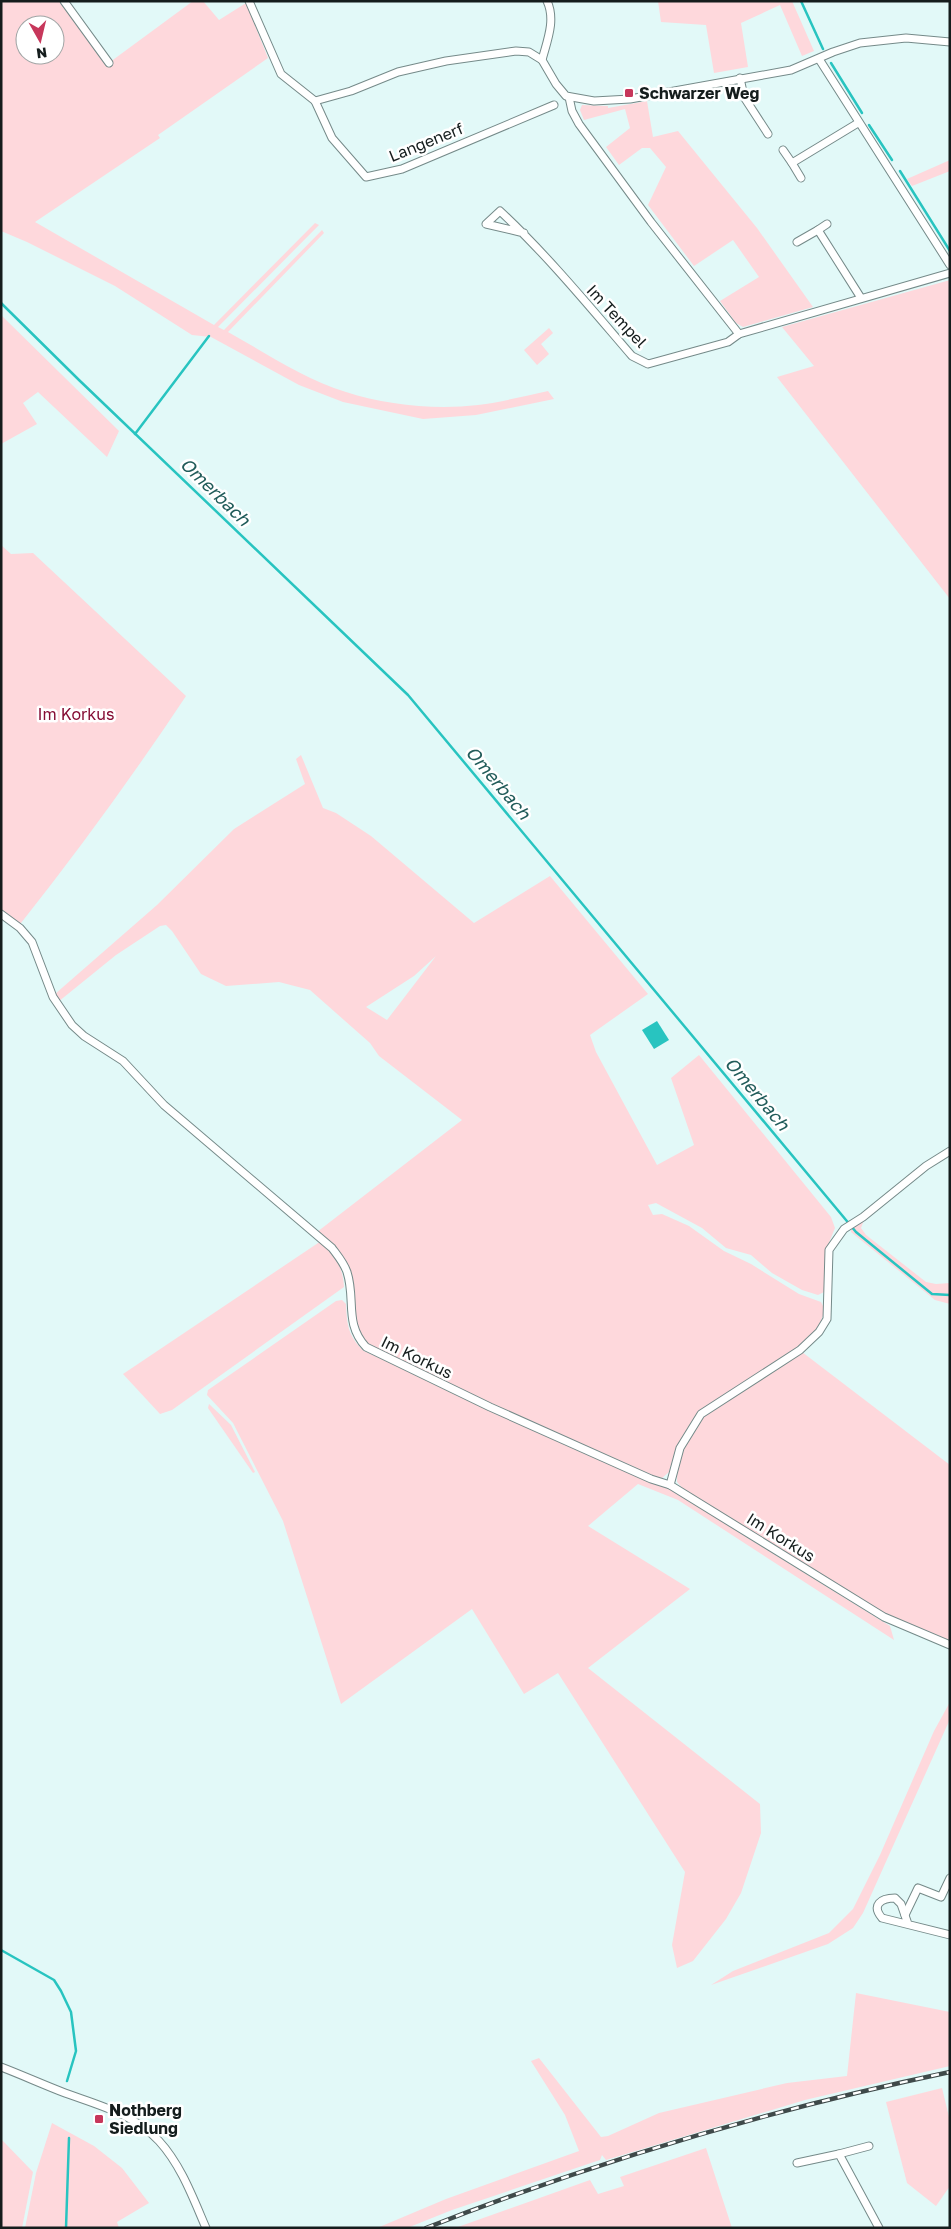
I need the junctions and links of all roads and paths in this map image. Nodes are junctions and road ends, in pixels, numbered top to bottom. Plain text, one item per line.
1 (64, 1) edge
2 (250, 1) edge
3 (547, 1) edge
4 (950, 42) edge
5 (819, 59) junction
6 (542, 60) junction
7 (109, 63) dead end
8 (740, 78) junction
9 (569, 97) junction
10 (315, 100) junction
11 (554, 105) dead end
12 (858, 123) junction
13 (768, 134) dead end
14 (783, 150) dead end
15 (792, 163) junction
16 (801, 178) dead end
17 (827, 224) dead end
18 (818, 230) junction
19 (524, 233) junction
20 (798, 242) dead end
21 (950, 265) edge
22 (950, 273) edge
23 (861, 298) junction
24 (739, 334) junction
25 (1, 914) edge
26 (950, 1151) edge
27 (670, 1485) junction
28 (950, 1645) edge
29 (950, 1878) edge
30 (906, 1915) junction
31 (908, 1924) junction
32 (950, 1935) edge
33 (1, 2067) edge
34 (870, 2146) dead end
35 (839, 2154) junction
36 (797, 2163) dead end
37 (206, 2228) edge
38 (879, 2228) edge

1 - 7 street
2 - 10 street
3 - 6 street
4 - 5 street
5 - 8 street
5 - 12 street
6 - 9 street
6 - 10 street
8 - 9 street
8 - 13 street
9 - 24 street
10 - 11 street, Langenerf
12 - 15 street
12 - 21 street
14 - 15 street
15 - 16 street
17 - 18 street
18 - 20 street
18 - 23 street
19 - 19 street, Im Tempel
19 - 24 street, Im Tempel
22 - 23 street, Im Tempel
23 - 24 street, Im Tempel
25 - 27 street, Im Korkus
26 - 27 street
27 - 28 street, Im Korkus
29 - 30 street
30 - 31 street
30 - 31 street
31 - 32 street
33 - 37 street
34 - 35 street
35 - 36 street
35 - 38 street

